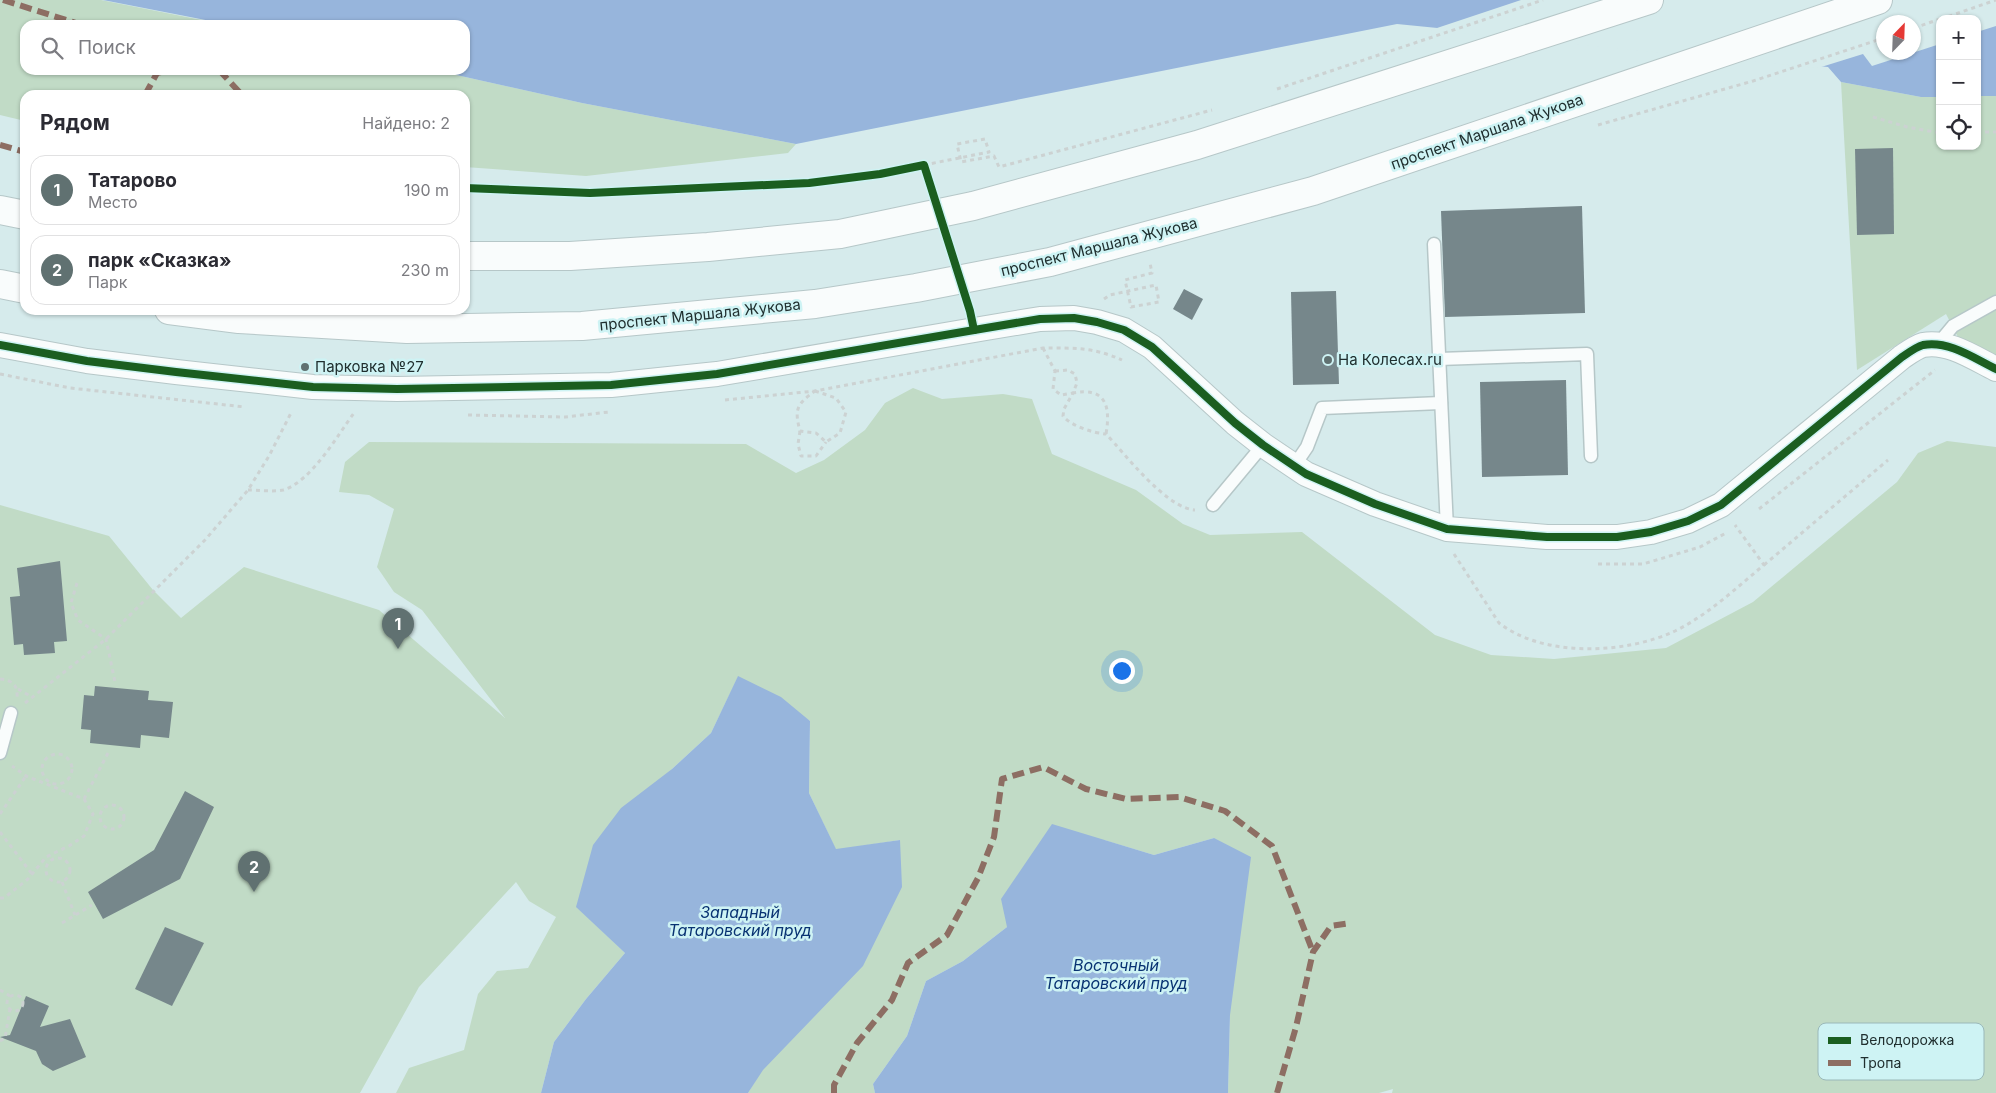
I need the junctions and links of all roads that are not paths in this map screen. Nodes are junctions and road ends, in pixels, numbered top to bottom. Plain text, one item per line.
1 (1649, 0) edge
2 (1878, 0) edge
3 (0, 210) edge
4 (20, 214) edge
5 (1434, 244) dead end
6 (470, 256) edge
7 (0, 284) edge
8 (20, 287) edge
9 (1996, 302) edge
10 (208, 315) edge
11 (0, 345) edge
12 (1948, 347) junction
13 (1439, 359) junction
14 (1996, 369) edge
15 (1441, 404) junction
16 (1263, 445) junction
17 (1591, 456) dead end
18 (1294, 466) junction
19 (1213, 504) road end
20 (1447, 529) junction
21 (11, 714) road end
22 (3, 757) edge

1 - 6 main road
2 - 10 main road, проспект Маршала Жукова
3 - 4 main road
5 - 13 lane
7 - 8 main road
9 - 12 lane
11 - 16 street
12 - 14 street
12 - 20 street
13 - 15 lane
13 - 17 lane
15 - 18 lane
15 - 20 lane
16 - 18 street
16 - 19 lane
18 - 20 street
21 - 22 lane

